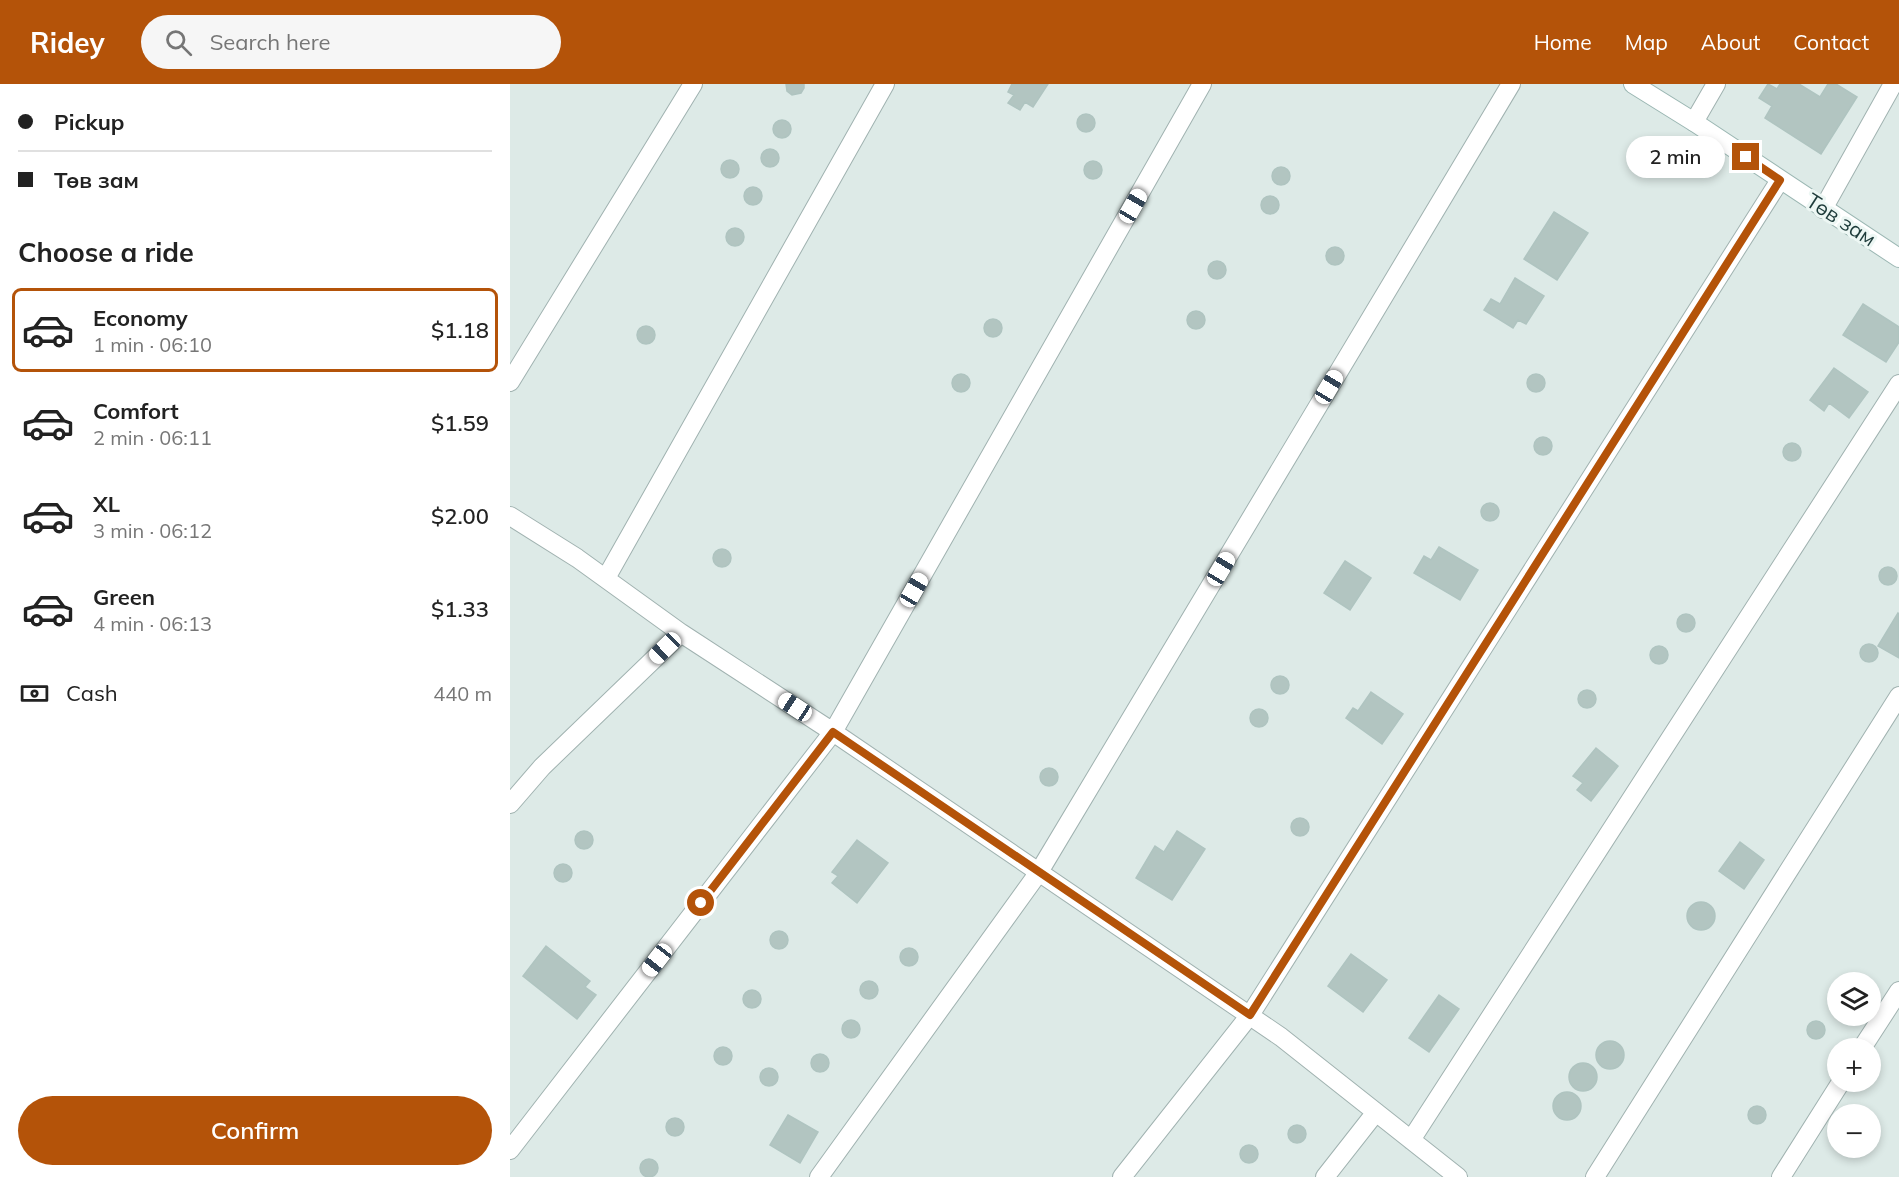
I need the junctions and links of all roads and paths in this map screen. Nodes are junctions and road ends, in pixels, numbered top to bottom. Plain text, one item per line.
1 (693, 84) edge
2 (885, 84) edge
3 (1202, 84) edge
4 (1511, 84) edge
5 (1633, 84) edge
6 (1716, 84) edge
7 (1893, 84) edge
8 (1694, 122) junction
9 (1780, 180) junction
10 (1823, 209) junction
11 (1899, 258) edge
12 (510, 382) edge
13 (1899, 384) edge
14 (510, 516) edge
15 (606, 578) junction
16 (681, 633) junction
17 (1899, 696) edge
18 (833, 732) junction
19 (510, 804) edge
20 (1039, 872) junction
21 (1899, 991) edge
22 (1250, 1015) junction
23 (1868, 1038) edge
24 (1836, 1092) edge
25 (1376, 1112) junction
26 (1411, 1140) junction
27 (510, 1150) edge
28 (819, 1177) edge
29 (1122, 1177) edge
30 (1325, 1177) edge
31 (1458, 1177) edge
32 (1595, 1177) edge
33 (1781, 1177) edge

1 - 12 street
2 - 15 street
3 - 18 street
4 - 20 street
5 - 8 street, Төв зам
6 - 8 street
7 - 10 street
8 - 9 street, Төв зам
9 - 10 street, Төв зам
9 - 22 street
10 - 11 street, Төв зам
13 - 26 street
14 - 15 street
15 - 16 street
16 - 18 street
16 - 19 street
17 - 32 street
18 - 20 street
18 - 27 street
20 - 22 street
20 - 28 street
21 - 23 street
22 - 25 street
22 - 29 street
24 - 33 street
25 - 26 street
25 - 30 street
26 - 31 street

